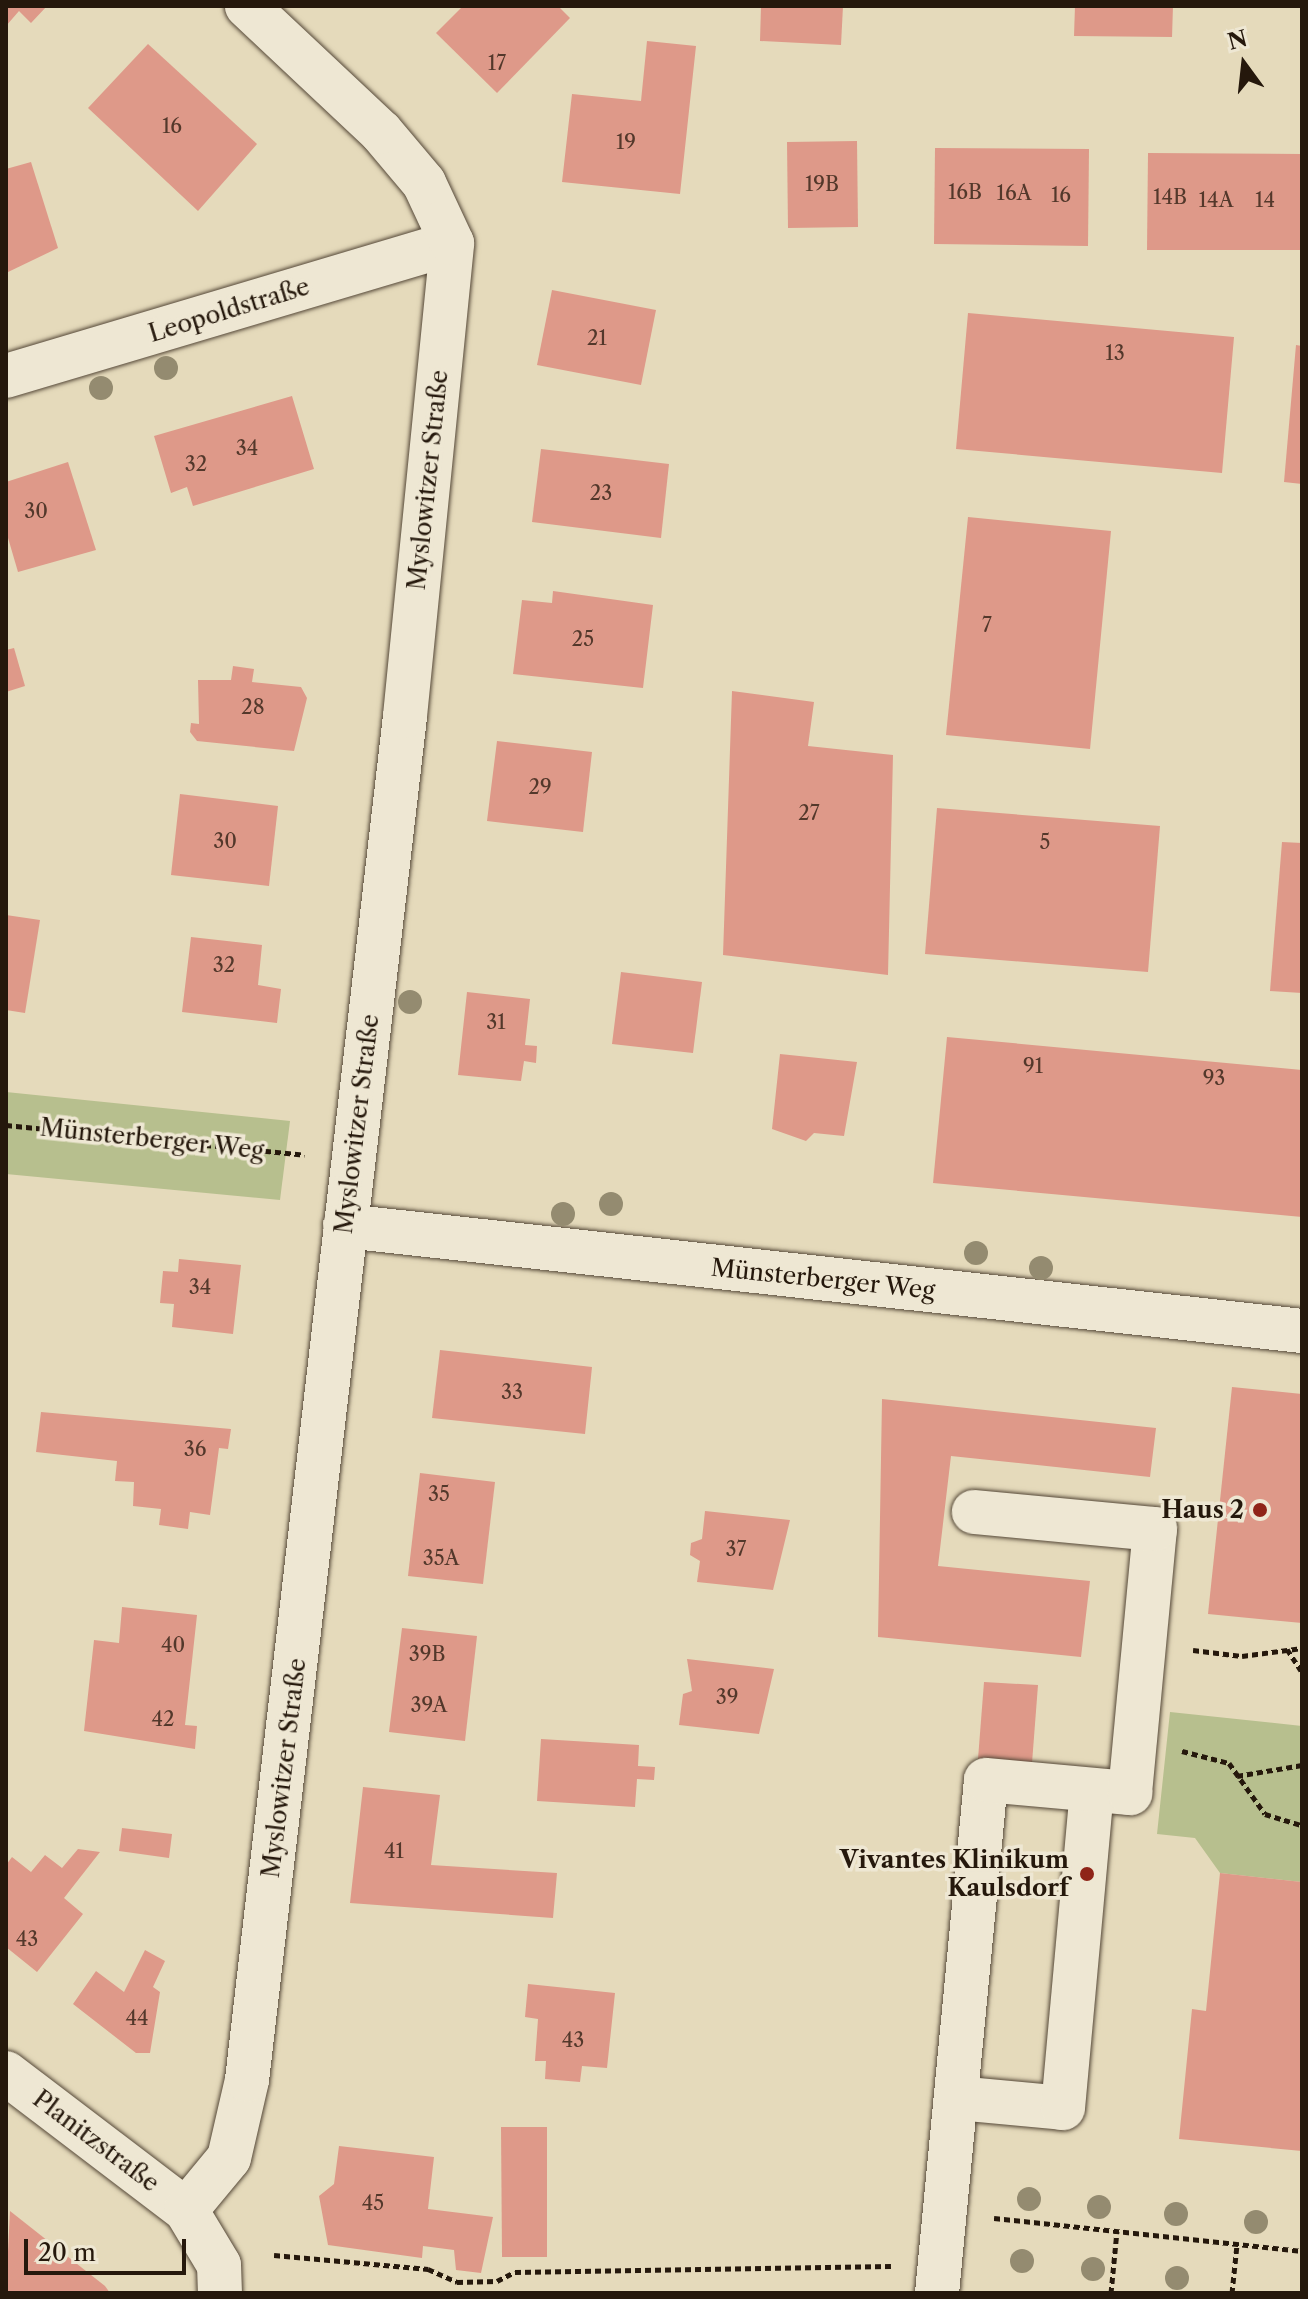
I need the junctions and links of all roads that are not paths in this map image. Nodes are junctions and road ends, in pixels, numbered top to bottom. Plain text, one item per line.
1 (247, 6) edge
2 (452, 243) junction
3 (6, 376) edge
4 (345, 1226) junction
5 (1302, 1331) edge
6 (974, 1512) dead end
7 (1092, 1790) junction
8 (6, 2073) edge
9 (956, 2098) junction
10 (186, 2210) junction
11 (939, 2279) edge
12 (220, 2293) edge

1 - 2 street
2 - 3 street, Leopoldstraße
2 - 4 street, Myslowitzer Straße
4 - 5 street, Münsterberger Weg
4 - 10 street, Myslowitzer Straße
6 - 7 street
7 - 9 street
7 - 9 street
8 - 10 street, Planitzstraße
9 - 11 street
10 - 12 street

